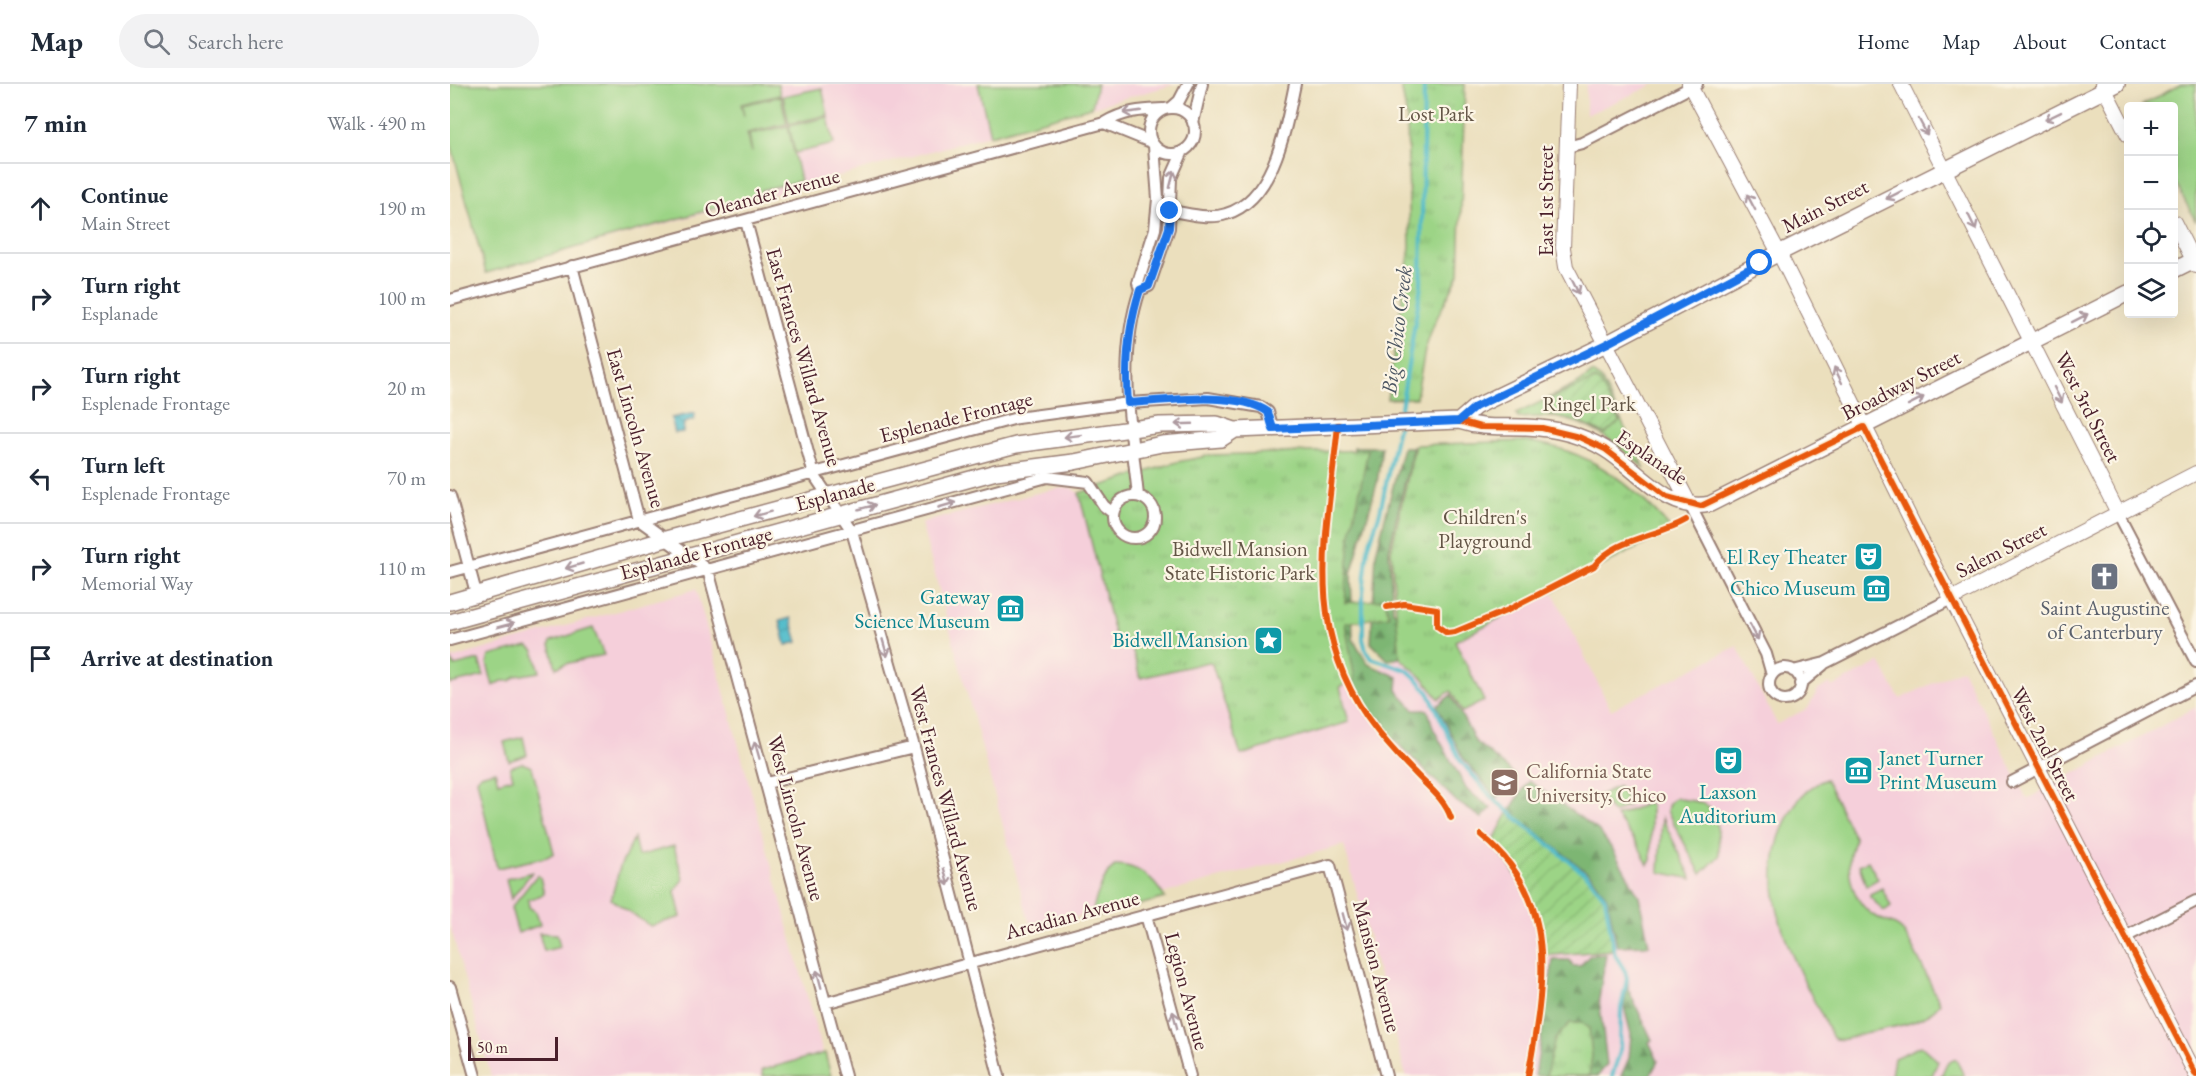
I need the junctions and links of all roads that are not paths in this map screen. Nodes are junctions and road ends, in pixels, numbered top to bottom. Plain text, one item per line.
1 (1188, 84) edge
2 (1202, 84) edge
3 (1295, 84) edge
4 (1569, 84) edge
5 (1901, 84) edge
6 (1693, 85) edge
7 (2108, 86) edge
8 (1167, 109) junction
9 (1104, 123) junction
10 (1193, 123) junction
11 (2124, 125) edge
12 (1153, 144) junction
13 (1567, 147) junction
14 (1183, 151) junction
15 (1946, 169) junction
16 (1170, 211) junction
17 (746, 221) junction
18 (2178, 229) edge
19 (1779, 253) junction
20 (2195, 261) edge
21 (572, 266) junction
22 (2178, 268) edge
23 (1140, 290) junction
24 (2124, 295) edge
25 (450, 300) edge
26 (2031, 343) junction
27 (1606, 344) junction
28 (1128, 403) junction
29 (1459, 421) junction
30 (1864, 427) junction
31 (1131, 428) junction
32 (1273, 429) junction
33 (1236, 430) junction
34 (1133, 448) junction
35 (2196, 473) edge
36 (814, 475) junction
37 (450, 496) edge
38 (829, 496) junction
39 (1138, 496) junction
40 (1690, 504) junction
41 (1113, 513) junction
42 (2118, 513) junction
43 (842, 514) junction
44 (639, 520) junction
45 (852, 531) junction
46 (666, 539) junction
47 (689, 556) junction
48 (469, 567) junction
49 (708, 570) junction
50 (450, 572) edge
51 (476, 593) junction
52 (1951, 599) junction
53 (450, 602) edge
54 (450, 622) edge
55 (450, 640) edge
56 (2196, 662) edge
57 (1825, 663) junction
58 (1793, 671) junction
59 (1772, 675) junction
60 (1800, 684) junction
61 (2196, 686) edge
62 (914, 747) junction
63 (2039, 769) junction
64 (2012, 782) dead end
65 (767, 783) junction
66 (1330, 865) joint
67 (2196, 901) edge
68 (1146, 915) junction
69 (2127, 936) junction
70 (968, 963) junction
71 (450, 987) edge
72 (825, 1003) junction
73 (2196, 1075) edge
74 (475, 1076) edge
75 (845, 1076) edge
76 (999, 1076) edge
77 (1190, 1076) edge
78 (1386, 1076) edge

1 - 8 street
2 - 10 street
3 - 16 street
4 - 13 street, East 1st Street
5 -> 15 street, West 3rd Street
6 - 13 street
19 -> 6 street, West 2nd Street
7 - 11 street
7 -> 15 main road, Main Street
8 -> 9 street, Oleander Avenue
8 - 10 street
8 - 12 street
9 - 12 street
9 - 17 street, Oleander Avenue
10 - 14 street
12 - 14 street
12 - 23 street
13 -> 27 street, East 1st Street
16 -> 14 street
15 -> 19 main road, Main Street
15 -> 26 street, West 3rd Street
16 - 23 street
17 - 21 street, Oleander Avenue
17 - 36 street, East Frances Willard Avenue
18 - 20 street
19 - 27 main road, Main Street
30 -> 19 street, West 2nd Street
20 - 22 main road
21 - 25 street, Oleander Avenue
21 - 44 street, East Lincoln Avenue
23 - 28 street
26 -> 24 main road, Broadway Street
30 -> 26 main road, Broadway Street
26 -> 42 street, West 3rd Street
27 - 29 main road, Main Street
27 - 40 street, East 1st Street
28 - 31 street
28 - 32 street, Esplenade Frontage
28 - 36 street, Esplenade Frontage
29 - 32 main road, Esplanade
29 - 40 main road, Esplanade
30 - 40 main road, Broadway Street
30 - 52 street, West 2nd Street
33 -> 31 main road, Esplanade
31 - 34 street
31 -> 38 main road, Esplanade
32 - 33 main road, Esplanade
33 - 34 main road, Esplanade
34 - 39 street
43 -> 34 main road, Esplanade
35 - 42 street, Salem Street
36 - 38 street, East Frances Willard Avenue
36 - 44 street
37 - 48 street
38 - 43 street, East Frances Willard Avenue
38 -> 46 main road, Esplanade
39 - 41 street
39 - 41 street
40 -> 59 street
45 -> 41 street, Esplanade Frontage
42 - 52 street, Salem Street
42 - 56 street, West 3rd Street
43 - 45 street, East Frances Willard Avenue
43 - 47 main road, Esplanade
44 - 46 street, East Lincoln Avenue
44 - 48 street
45 - 49 street, Esplanade Frontage
45 -> 62 street, West Frances Willard Avenue
46 - 47 street, East Lincoln Avenue
46 -> 51 main road, Esplanade
47 - 49 street, East Lincoln Avenue
47 - 54 main road, Esplanade
48 - 50 street
48 - 51 street
55 -> 49 street, Esplanade Frontage
65 -> 49 street, West Lincoln Avenue
51 - 53 main road, Esplanade
52 - 57 street, Salem Street
52 - 63 street, West 2nd Street
57 - 58 street, Salem Street
57 - 60 street, Salem Street
58 - 59 street
58 - 60 street
59 - 60 street
61 - 63 street
62 - 65 street
62 -> 70 street, West Frances Willard Avenue
63 - 64 street
63 - 69 street, West 2nd Street
72 -> 65 street, West Lincoln Avenue
66 - 68 street, Arcadian Avenue
66 -> 78 street, Mansion Avenue
67 - 69 street
68 - 70 street, Arcadian Avenue
77 -> 68 street, Legion Avenue
69 - 73 street, West 2nd Street
70 - 72 street, Arcadian Avenue
70 - 76 street, West Frances Willard Avenue
71 - 74 street
72 - 75 street, West Lincoln Avenue

